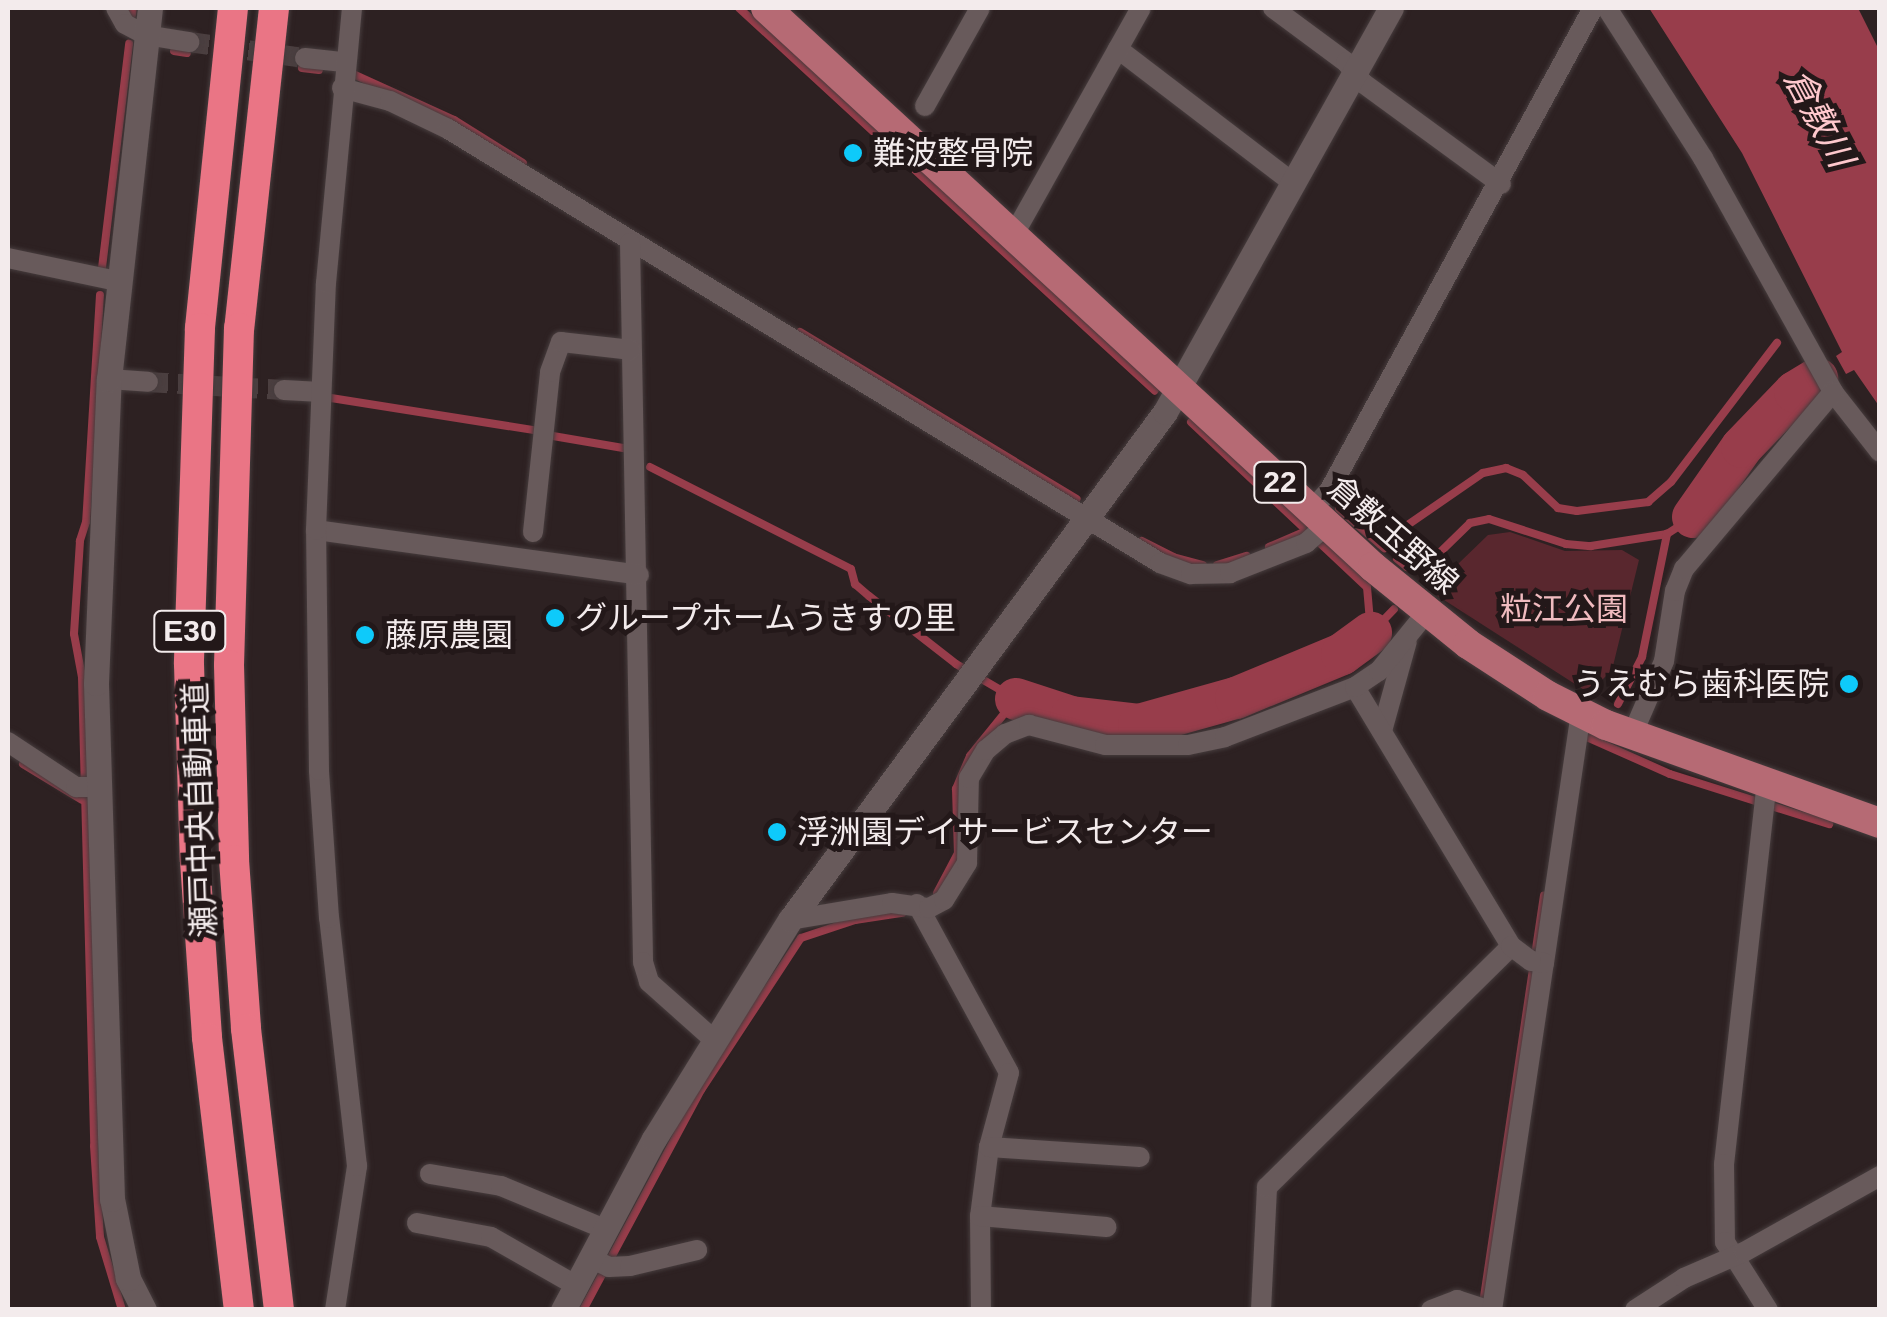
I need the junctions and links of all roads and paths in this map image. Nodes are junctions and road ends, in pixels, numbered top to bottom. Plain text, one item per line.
1 (116, 8) edge
2 (150, 8) edge
3 (233, 8) edge
4 (274, 8) edge
5 (352, 8) edge
6 (766, 8) edge
7 (980, 8) edge
8 (1141, 8) edge
9 (1273, 8) edge
10 (1391, 8) edge
11 (1593, 8) edge
12 (1607, 8) edge
13 (146, 35) junction
14 (190, 42) tunnel mouth
15 (1118, 49) junction
16 (305, 58) tunnel mouth
17 (344, 62) junction
18 (1354, 72) junction
19 (342, 88) junction
20 (925, 106) dead end
21 (1293, 182) junction
22 (1501, 184) junction
23 (1013, 236) junction
24 (630, 242) junction
25 (8, 258) edge
26 (117, 282) junction
27 (632, 350) junction
28 (108, 379) junction
29 (148, 382) tunnel mouth
30 (1179, 386) junction
31 (284, 390) tunnel mouth
32 (321, 392) junction
33 (1833, 392) junction
34 (1880, 452) edge
35 (1088, 519) junction
36 (1315, 528) junction
37 (316, 530) junction
38 (533, 532) dead end
39 (639, 575) junction
40 (1418, 623) junction
41 (1356, 687) junction
42 (1385, 724) junction
43 (1579, 727) junction
44 (1632, 735) junction
45 (8, 742) edge
46 (88, 787) junction
47 (1765, 795) junction
48 (1841, 806) junction
49 (1880, 813) edge
50 (1880, 823) edge
51 (917, 904) junction
52 (790, 920) junction
53 (1511, 946) junction
54 (1538, 962) junction
55 (714, 1040) junction
56 (989, 1148) junction
57 (1140, 1157) dead end
58 (430, 1174) dead end
59 (1880, 1176) edge
60 (980, 1216) junction
61 (418, 1223) dead end
62 (1108, 1227) dead end
63 (605, 1229) junction
64 (697, 1250) dead end
65 (1735, 1256) junction
66 (600, 1263) junction
67 (575, 1285) junction
68 (144, 1310) edge
69 (239, 1310) edge
70 (279, 1310) edge
71 (335, 1310) edge
72 (562, 1310) edge
73 (981, 1310) edge
74 (1261, 1310) edge
75 (1431, 1310) edge
76 (1490, 1310) edge
77 (1635, 1310) edge
78 (1768, 1310) edge

1 - 13 street
2 - 13 street
3 - 69 highway, 瀬戸中央自動車道 / E30
4 - 70 highway, 瀬戸中央自動車道 / E30
5 - 17 street
6 - 23 main road, 倉敷玉野線 / 22
7 - 20 street
8 - 15 street
9 - 18 street
10 - 18 street
11 - 22 street
12 - 33 street
13 - 14 street
13 - 26 street
15 - 21 street
15 - 23 street
16 - 17 street
17 - 19 street
18 - 21 street
18 - 22 street
19 - 24 street
19 - 32 street
21 - 30 street
22 - 36 street
23 - 30 main road, 倉敷玉野線 / 22
24 - 27 street
24 - 35 street
25 - 26 street
26 - 28 street
27 - 38 street
27 - 39 street
28 - 29 street
28 - 46 street
30 - 35 street
30 - 36 main road, 倉敷玉野線 / 22
31 - 32 street
32 - 37 street
33 - 34 street
33 - 44 street
35 - 36 street
35 - 52 street
36 - 40 main road, 倉敷玉野線 / 22
37 - 39 street
37 - 71 street
39 - 55 street
40 - 41 street
40 - 42 street
40 - 43 main road, 倉敷玉野線 / 22
41 - 42 street
41 - 51 street
42 - 53 street
43 - 44 main road, 倉敷玉野線 / 22
43 - 54 street
44 - 47 main road, 倉敷玉野線 / 22
45 - 46 street
46 - 68 street
47 - 48 main road, 倉敷玉野線 / 22
47 - 65 street
48 - 49 street
48 - 50 main road, 倉敷玉野線 / 22
51 - 52 street
51 - 56 street
52 - 55 street
53 - 54 street
53 - 74 street
54 - 76 street
55 - 63 street
56 - 57 street
56 - 60 street
58 - 63 street
59 - 65 street
60 - 62 street
60 - 73 street
61 - 67 street
63 - 66 street
64 - 66 street
65 - 77 street
65 - 78 street
66 - 67 street
67 - 72 street
75 - 76 street

